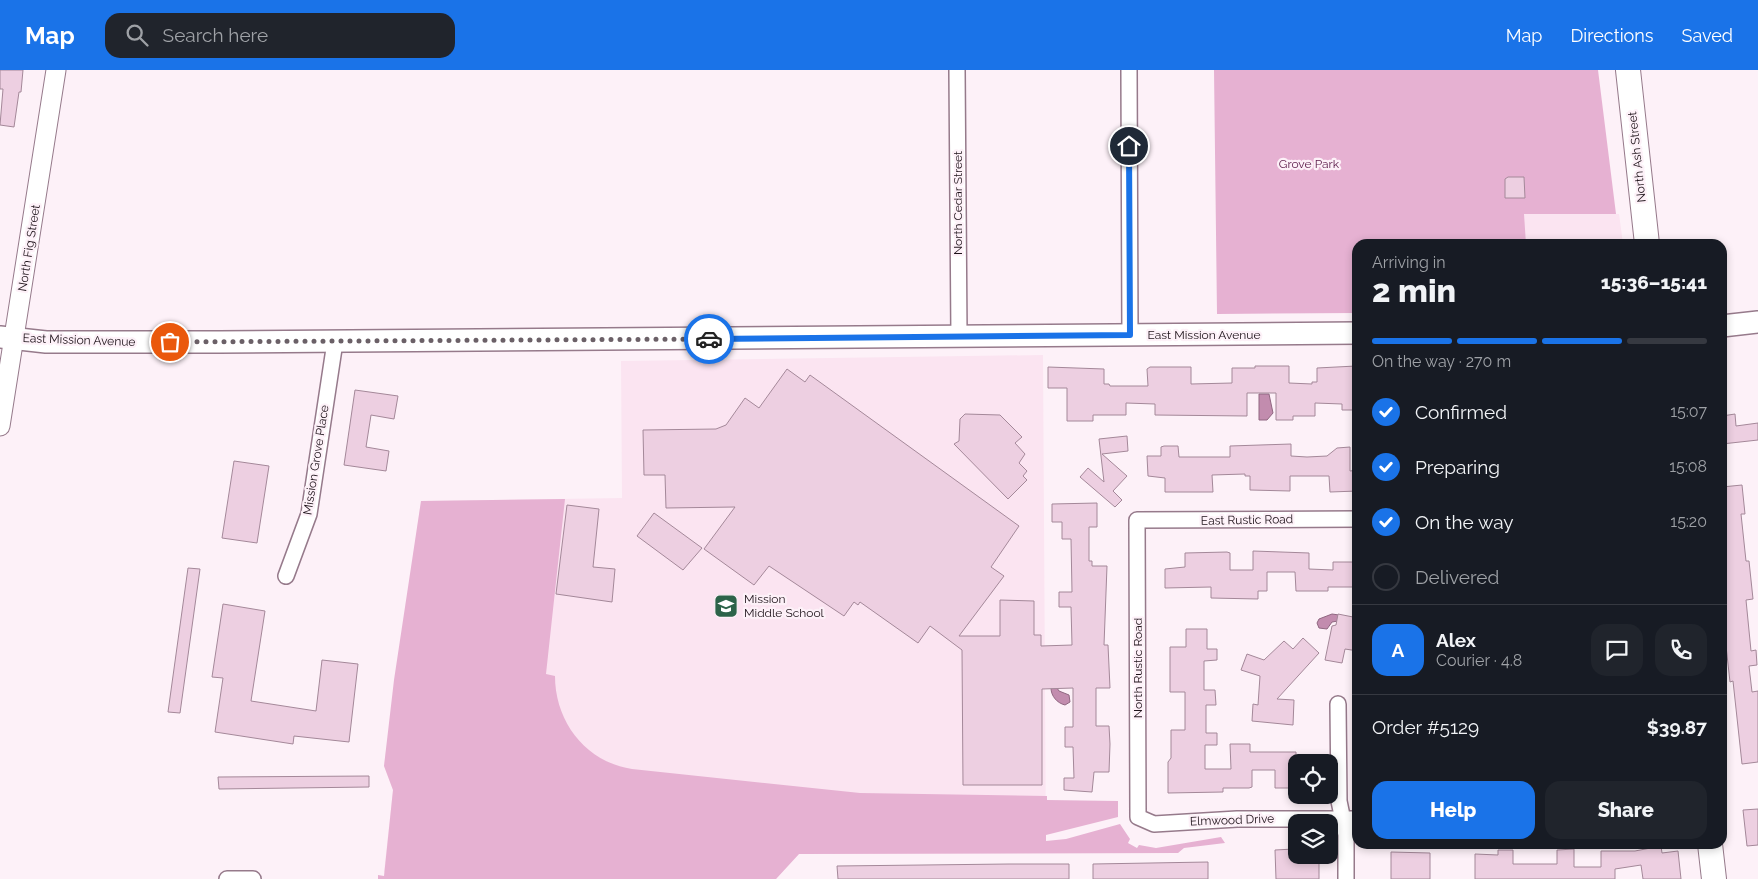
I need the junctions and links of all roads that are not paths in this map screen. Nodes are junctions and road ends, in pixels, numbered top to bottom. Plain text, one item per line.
1 (56, 70) edge
2 (957, 70) edge
3 (1129, 70) edge
4 (1628, 70) edge
5 (1646, 239) edge
6 (1758, 322) edge
7 (1727, 325) edge
8 (1352, 333) edge
9 (1130, 335) junction
10 (959, 336) junction
11 (7, 337) edge
12 (335, 342) junction
13 (0, 426) edge
14 (1352, 519) edge
15 (1138, 520) joint
16 (286, 576) dead end
17 (1338, 704) dead end
18 (1138, 817) joint
19 (1350, 819) edge
20 (1711, 849) edge
21 (227, 879) edge
22 (253, 879) edge
23 (1346, 879) edge
24 (1714, 879) edge

1 - 11 street, North Fig Street
2 - 10 street, North Cedar Street
3 - 9 street
4 - 5 main road, North Ash Street
6 - 7 main road
8 - 9 main road, East Mission Avenue
9 - 10 main road, East Mission Avenue
10 - 12 main road, East Mission Avenue
11 - 12 main road, East Mission Avenue
11 - 13 street, North Fig Street
12 - 16 street, Mission Grove Place
14 - 15 street, East Rustic Road
15 - 18 street, North Rustic Road
17 - 19 street
18 - 19 street, Elmwood Drive
19 - 23 street
20 - 24 main road
21 - 22 street

